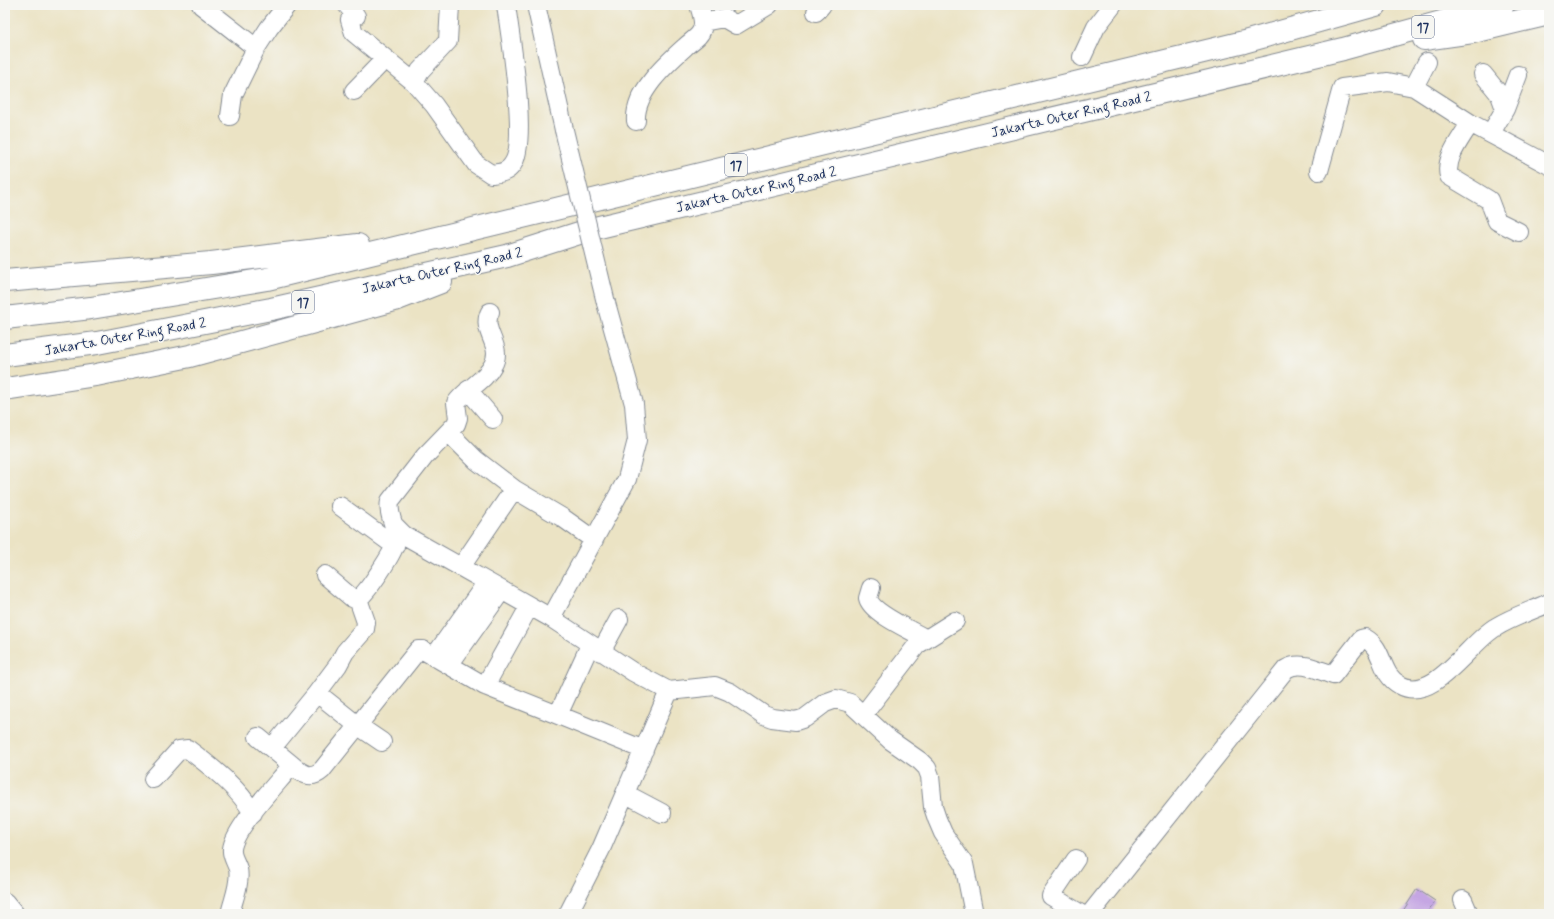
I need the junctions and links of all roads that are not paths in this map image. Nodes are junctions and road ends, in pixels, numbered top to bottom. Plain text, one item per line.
1 (201, 5) edge
2 (287, 5) edge
3 (450, 5) edge
4 (506, 5) edge
5 (536, 5) edge
6 (1113, 5) edge
7 (1376, 5) edge
8 (1503, 5) edge
9 (778, 6) edge
10 (356, 9) edge
11 (701, 9) edge
12 (1549, 14) edge
13 (256, 48) junction
14 (1343, 49) junction
15 (1082, 57) dead end
16 (385, 59) junction
17 (1427, 62) dead end
18 (1483, 74) dead end
19 (1518, 75) dead end
20 (414, 82) junction
21 (1414, 87) junction
22 (354, 91) dead end
23 (1505, 109) junction
24 (230, 116) dead end
25 (636, 121) dead end
26 (1470, 123) junction
27 (1491, 133) junction
28 (1549, 165) edge
29 (1318, 171) dead end
30 (1519, 232) dead end
31 (456, 233) junction
32 (507, 256) junction
33 (5, 281) edge
34 (490, 312) dead end
35 (5, 318) edge
36 (5, 355) edge
37 (5, 388) edge
38 (468, 390) junction
39 (494, 419) dead end
40 (448, 432) junction
41 (514, 489) junction
42 (340, 506) dead end
43 (393, 524) junction
44 (594, 540) junction
45 (395, 546) junction
46 (461, 567) junction
47 (325, 575) dead end
48 (495, 586) junction
49 (871, 588) dead end
50 (358, 599) junction
51 (1549, 603) edge
52 (529, 607) junction
53 (551, 618) junction
54 (619, 620) dead end
55 (955, 621) dead end
56 (926, 639) junction
57 (595, 648) junction
58 (441, 661) junction
59 (485, 686) junction
60 (669, 691) junction
61 (317, 693) junction
62 (558, 715) junction
63 (863, 715) junction
64 (356, 725) junction
65 (382, 742) dead end
66 (644, 750) junction
67 (292, 765) junction
68 (153, 779) dead end
69 (626, 794) junction
70 (253, 813) junction
71 (662, 813) dead end
72 (1076, 858) dead end
73 (5, 902) edge
74 (1079, 913) edge
75 (15, 914) edge
76 (230, 914) edge
77 (568, 914) edge
78 (974, 914) edge

1 - 13 street
2 - 13 street
3 - 20 street
4 - 20 street
5 - 44 street, bridge
6 - 15 street
7 - 31 highway, Jakarta Outer Ring Road 2 / 17
8 - 14 highway, Jakarta Outer Ring Road 2 / 17
9 - 11 street
10 - 16 street
11 - 25 street
12 - 14 highway
13 - 24 street
14 - 32 highway, Jakarta Outer Ring Road 2 / 17
16 - 20 street
16 - 22 street
17 - 21 street
18 - 23 street
19 - 23 street
21 - 26 street
21 - 29 street
23 - 27 street
26 - 27 street
26 - 30 street
27 - 28 street
31 - 33 highway
31 - 35 highway, Jakarta Outer Ring Road 2 / 17
32 - 36 highway, Jakarta Outer Ring Road 2 / 17
32 - 37 highway
34 - 38 street
38 - 39 street
38 - 40 street
40 - 41 street
40 - 43 street
41 - 44 street
41 - 46 street
42 - 45 street
43 - 45 street
43 - 46 street
44 - 53 street
45 - 50 street
46 - 48 street
47 - 50 street
48 - 52 street
48 - 58 street
49 - 56 street
50 - 61 street
51 - 74 street
52 - 53 street
52 - 59 street
53 - 57 street
54 - 57 street
55 - 56 street
56 - 63 street
57 - 60 street
57 - 62 street
58 - 59 street
58 - 64 street
59 - 62 street
60 - 63 street
60 - 66 street
61 - 64 street
61 - 67 street
62 - 66 street
63 - 78 street
64 - 65 street
64 - 67 street
66 - 69 street
67 - 70 street
68 - 70 street
69 - 71 street
69 - 77 street
70 - 76 street
72 - 74 street
73 - 75 street

